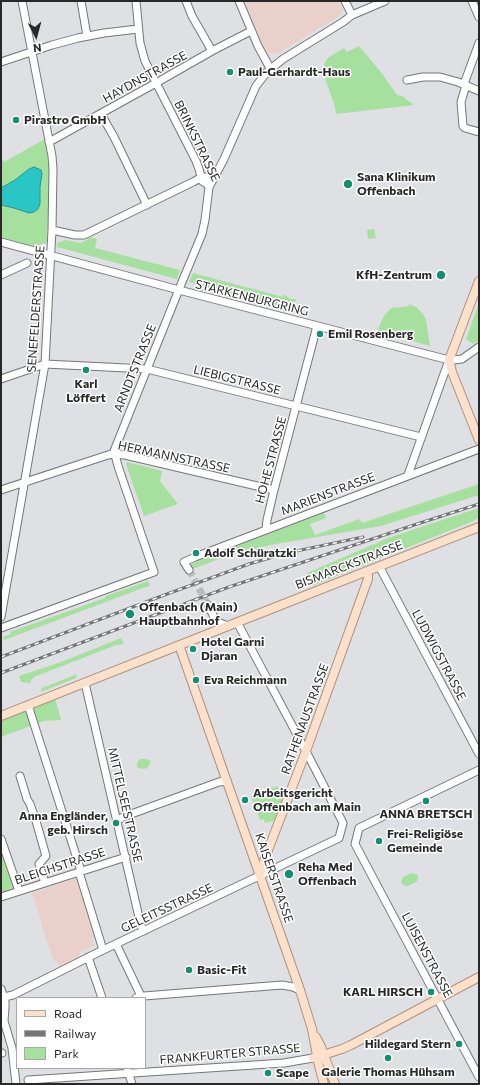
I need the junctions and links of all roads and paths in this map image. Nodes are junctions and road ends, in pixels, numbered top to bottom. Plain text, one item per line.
1 (22, 1) edge
2 (81, 1) edge
3 (136, 1) edge
4 (186, 1) edge
5 (239, 1) edge
6 (345, 1) edge
7 (385, 1) edge
8 (472, 1) edge
9 (352, 15) junction
10 (479, 17) edge
11 (138, 29) junction
12 (251, 30) junction
13 (87, 36) junction
14 (479, 43) edge
15 (32, 51) junction
16 (212, 51) junction
17 (1, 62) edge
18 (270, 68) junction
19 (407, 80) dead end
20 (156, 83) junction
21 (465, 85) junction
22 (479, 91) edge
23 (101, 114) junction
24 (479, 132) edge
25 (49, 142) junction
26 (202, 179) junction
27 (213, 179) junction
28 (209, 187) junction
29 (147, 205) junction
30 (52, 230) junction
31 (1, 242) edge
32 (50, 256) junction
33 (27, 263) dead end
34 (1, 275) edge
35 (479, 281) edge
36 (179, 290) junction
37 (317, 326) junction
38 (479, 347) edge
39 (449, 360) junction
40 (45, 364) junction
41 (147, 369) junction
42 (1, 379) edge
43 (297, 407) junction
44 (421, 437) junction
45 (479, 440) edge
46 (479, 449) edge
47 (114, 454) junction
48 (408, 475) junction
49 (24, 482) junction
50 (1, 490) edge
51 (274, 490) junction
52 (479, 527) edge
53 (266, 529) junction
54 (379, 566) junction
55 (189, 570) dead end
56 (367, 571) junction
57 (208, 606) tunnel mouth
58 (1, 617) edge
59 (215, 619) junction
60 (237, 622) junction
61 (228, 626) junction
62 (1, 628) edge
63 (210, 633) junction
64 (179, 645) junction
65 (85, 683) junction
66 (28, 705) junction
67 (1, 716) edge
68 (306, 751) junction
69 (479, 754) edge
70 (479, 770) edge
71 (20, 776) dead end
72 (227, 781) junction
73 (117, 821) junction
74 (1, 839) edge
75 (126, 857) junction
76 (80, 871) junction
77 (260, 876) junction
78 (45, 883) junction
79 (19, 891) junction
80 (1, 896) edge
81 (144, 931) junction
82 (118, 943) junction
83 (103, 950) junction
84 (88, 957) junction
85 (479, 977) edge
86 (1, 988) edge
87 (300, 990) junction
88 (102, 997) edge
89 (138, 997) edge
90 (4, 998) junction
91 (438, 999) junction
92 (2, 1021) edge
93 (14, 1043) edge
94 (318, 1057) junction
95 (128, 1071) edge
96 (479, 1077) edge
97 (28, 1080) dead end
98 (16, 1084) edge
99 (132, 1084) edge
100 (324, 1084) edge
101 (335, 1084) edge

1 - 15 street, SENEFELDERSTRASSE
2 - 13 street
3 - 11 street, BRINKSTRASSE
4 - 16 street
5 - 12 street
6 - 9 street
7 - 9 street
8 - 10 street
9 - 18 street
11 - 13 street
11 - 20 street, BRINKSTRASSE
12 - 16 street, HAYDNSTRASSE
12 - 18 street
13 - 15 street
14 - 21 street
15 - 17 street
15 - 25 street, SENEFELDERSTRASSE
16 - 20 street, HAYDNSTRASSE
18 - 27 street
19 - 21 street
20 - 23 street, HAYDNSTRASSE
20 - 26 street, BRINKSTRASSE
21 - 22 street
21 - 24 street
23 - 25 street, HAYDNSTRASSE
23 - 29 street
25 - 30 street, SENEFELDERSTRASSE
26 - 27 street
26 - 28 street, BRINKSTRASSE
26 - 29 street
27 - 28 street
28 - 36 street, BRINKSTRASSE
29 - 30 street
30 - 32 street, SENEFELDERSTRASSE
31 - 32 street, STARKENBURGRING
32 - 36 street, STARKENBURGRING
32 - 40 street, SENEFELDERSTRASSE
33 - 34 street
35 - 39 main road
36 - 37 street, STARKENBURGRING
36 - 41 street, ARNDTSTRASSE
37 - 39 street, STARKENBURGRING
37 - 43 street, HOHE STRASSE
38 - 39 street
39 - 44 street
39 - 45 main road
40 - 41 street, LIEBIGSTRASSE
40 - 42 street
40 - 49 street, SENEFELDERSTRASSE
41 - 43 street, LIEBIGSTRASSE
41 - 47 street, ARNDTSTRASSE
43 - 44 street, LIEBIGSTRASSE
43 - 51 street, HOHE STRASSE
44 - 48 street
46 - 48 street, MARIENSTRASSE
47 - 49 street, HERMANNSTRASSE
47 - 51 street, HERMANNSTRASSE
47 - 62 street
48 - 53 street, MARIENSTRASSE
49 - 50 street, HERMANNSTRASSE
49 - 58 street, SENEFELDERSTRASSE
51 - 53 street, HOHE STRASSE
52 - 54 main road, BISMARCKSTRASSE
53 - 55 street, MARIENSTRASSE
54 - 56 main road, BISMARCKSTRASSE
54 - 69 street, LUDWIGSTRASSE
56 - 60 main road, BISMARCKSTRASSE
56 - 68 main road, RATHENAUSTRASSE
57 - 59 street
59 - 61 street
59 - 63 street
60 - 61 main road, BISMARCKSTRASSE
60 - 68 street
61 - 63 main road, BISMARCKSTRASSE
63 - 64 main road, BISMARCKSTRASSE
64 - 65 main road, BISMARCKSTRASSE
64 - 72 main road, KAISERSTRASSE
65 - 66 main road, BISMARCKSTRASSE
65 - 73 street, MITTELSEESTRASSE
66 - 67 main road, BISMARCKSTRASSE
66 - 76 street
68 - 77 main road, RATHENAUSTRASSE
68 - 77 street, GELEITSSTRASSE
70 - 91 street, LUISENSTRASSE
71 - 78 street
72 - 73 street
72 - 77 main road, KAISERSTRASSE
73 - 75 street, MITTELSEESTRASSE
74 - 79 street
75 - 76 street, BLEICHSTRASSE
75 - 81 street, MITTELSEESTRASSE
76 - 78 street, BLEICHSTRASSE
76 - 83 street
77 - 81 street, GELEITSSTRASSE
77 - 87 main road, KAISERSTRASSE
78 - 79 street, BLEICHSTRASSE
79 - 80 street, BLEICHSTRASSE
81 - 82 street, GELEITSSTRASSE
82 - 83 street, GELEITSSTRASSE
82 - 89 street
83 - 84 street, GELEITSSTRASSE
84 - 88 street
84 - 90 street, GELEITSSTRASSE
85 - 91 main road, FRANKFURTER STRASSE
86 - 90 street
87 - 89 street
87 - 94 main road, KAISERSTRASSE
90 - 92 street
91 - 94 main road, FRANKFURTER STRASSE
91 - 96 street, LUISENSTRASSE
92 - 93 street
93 - 98 street
94 - 95 street, FRANKFURTER STRASSE
94 - 100 main road, KAISERSTRASSE
94 - 101 main road, KAISERSTRASSE
95 - 97 street, FRANKFURTER STRASSE
95 - 99 street

